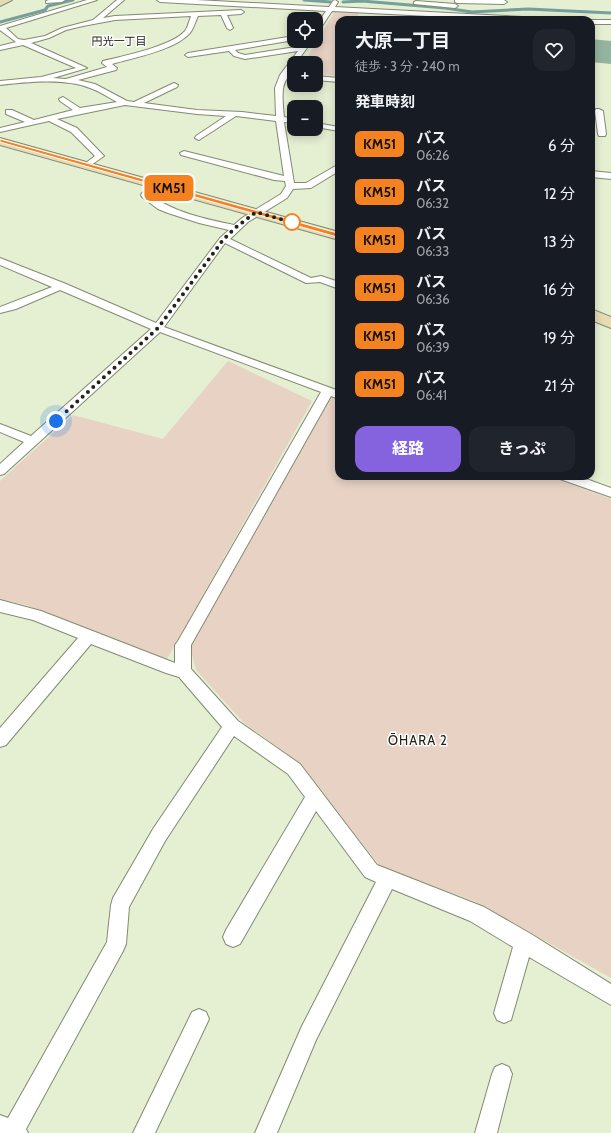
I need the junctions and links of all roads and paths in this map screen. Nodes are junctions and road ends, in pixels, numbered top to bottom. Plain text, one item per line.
1 (8, 0) edge
2 (62, 0) edge
3 (94, 0) edge
4 (120, 0) edge
5 (160, 0) edge
6 (336, 0) edge
7 (48, 2) dead end
8 (504, 2) dead end
9 (0, 3) edge
10 (416, 3) dead end
11 (454, 7) edge
12 (322, 9) junction
13 (332, 9) junction
14 (224, 13) junction
15 (195, 15) junction
16 (515, 16) edge
17 (96, 21) junction
18 (323, 21) edge
19 (595, 22) edge
20 (611, 22) edge
21 (1, 28) edge
22 (230, 28) dead end
23 (287, 39) edge
24 (23, 43) junction
25 (0, 48) edge
26 (230, 48) junction
27 (304, 48) joint
28 (188, 54) dead end
29 (284, 75) junction
30 (287, 75) edge
31 (42, 79) junction
32 (323, 79) edge
33 (335, 80) edge
34 (68, 81) junction
35 (0, 83) edge
36 (174, 85) dead end
37 (63, 100) dead end
38 (125, 104) junction
39 (136, 104) junction
40 (79, 111) junction
41 (598, 111) edge
42 (9, 112) dead end
43 (234, 114) junction
44 (52, 119) junction
45 (280, 119) junction
46 (287, 120) edge
47 (33, 122) junction
48 (0, 124) edge
49 (323, 126) edge
50 (9, 127) junction
51 (335, 127) edge
52 (0, 130) edge
53 (595, 133) edge
54 (602, 134) junction
55 (611, 135) edge
56 (199, 138) dead end
57 (0, 141) edge
58 (184, 153) dead end
59 (86, 165) junction
60 (335, 172) edge
61 (595, 174) edge
62 (611, 176) edge
63 (289, 182) junction
64 (158, 185) junction
65 (256, 212) junction
66 (235, 228) junction
67 (335, 235) edge
68 (223, 240) junction
69 (0, 261) edge
70 (335, 284) edge
71 (62, 286) junction
72 (0, 310) edge
73 (595, 316) edge
74 (611, 323) edge
75 (158, 328) junction
76 (334, 393) edge
77 (0, 428) edge
78 (33, 441) junction
79 (0, 471) edge
80 (576, 480) edge
81 (611, 493) edge
82 (0, 606) edge
83 (89, 636) junction
84 (183, 671) junction
85 (232, 726) junction
86 (0, 740) edge
87 (315, 796) junction
88 (388, 878) junction
89 (232, 937) dead end
90 (524, 941) junction
91 (611, 995) edge
92 (504, 1013) dead end
93 (199, 1019) dead end
94 (502, 1074) dead end
95 (10, 1130) edge
96 (144, 1133) edge
97 (266, 1133) edge
98 (486, 1133) edge

1 - 9 street
2 - 7 street
3 - 21 street
4 - 17 street
5 - 12 street
6 - 13 street
8 - 11 street
10 - 11 street
11 - 13 street
11 - 16 street
12 - 13 street
12 - 14 street
13 - 18 street
14 - 15 street
14 - 22 street
15 - 17 street
15 - 34 street
17 - 24 street
19 - 20 street
21 - 24 street
23 - 26 street
24 - 25 street
24 - 31 street
26 - 27 street
26 - 28 street
27 - 29 street
29 - 30 street
29 - 45 street
31 - 34 street
31 - 35 street
32 - 33 street
34 - 38 street
36 - 39 street
37 - 40 street
38 - 39 street
38 - 40 street
39 - 43 street
40 - 44 street
41 - 54 street
42 - 47 street
43 - 45 street
43 - 56 street
44 - 47 street
44 - 59 street
45 - 46 street
45 - 63 street
47 - 50 street
48 - 50 street
49 - 51 street
50 - 52 street
53 - 54 street
54 - 55 street
57 - 59 street
58 - 63 street
59 - 64 street
60 - 63 street
61 - 62 street
63 - 65 street
64 - 65 street
64 - 66 street
65 - 66 street
65 - 67 street
66 - 68 street
68 - 70 street
68 - 75 street
69 - 71 street
71 - 72 street
71 - 75 street
73 - 74 street
75 - 76 street
75 - 78 street
76 - 84 street
77 - 78 street
78 - 79 street
80 - 81 street
82 - 83 street
83 - 84 street
83 - 86 street
84 - 85 street
85 - 87 street
85 - 95 street
87 - 88 street
87 - 89 street
88 - 90 street
88 - 97 street
90 - 91 street
90 - 92 street
93 - 96 street
94 - 98 street

